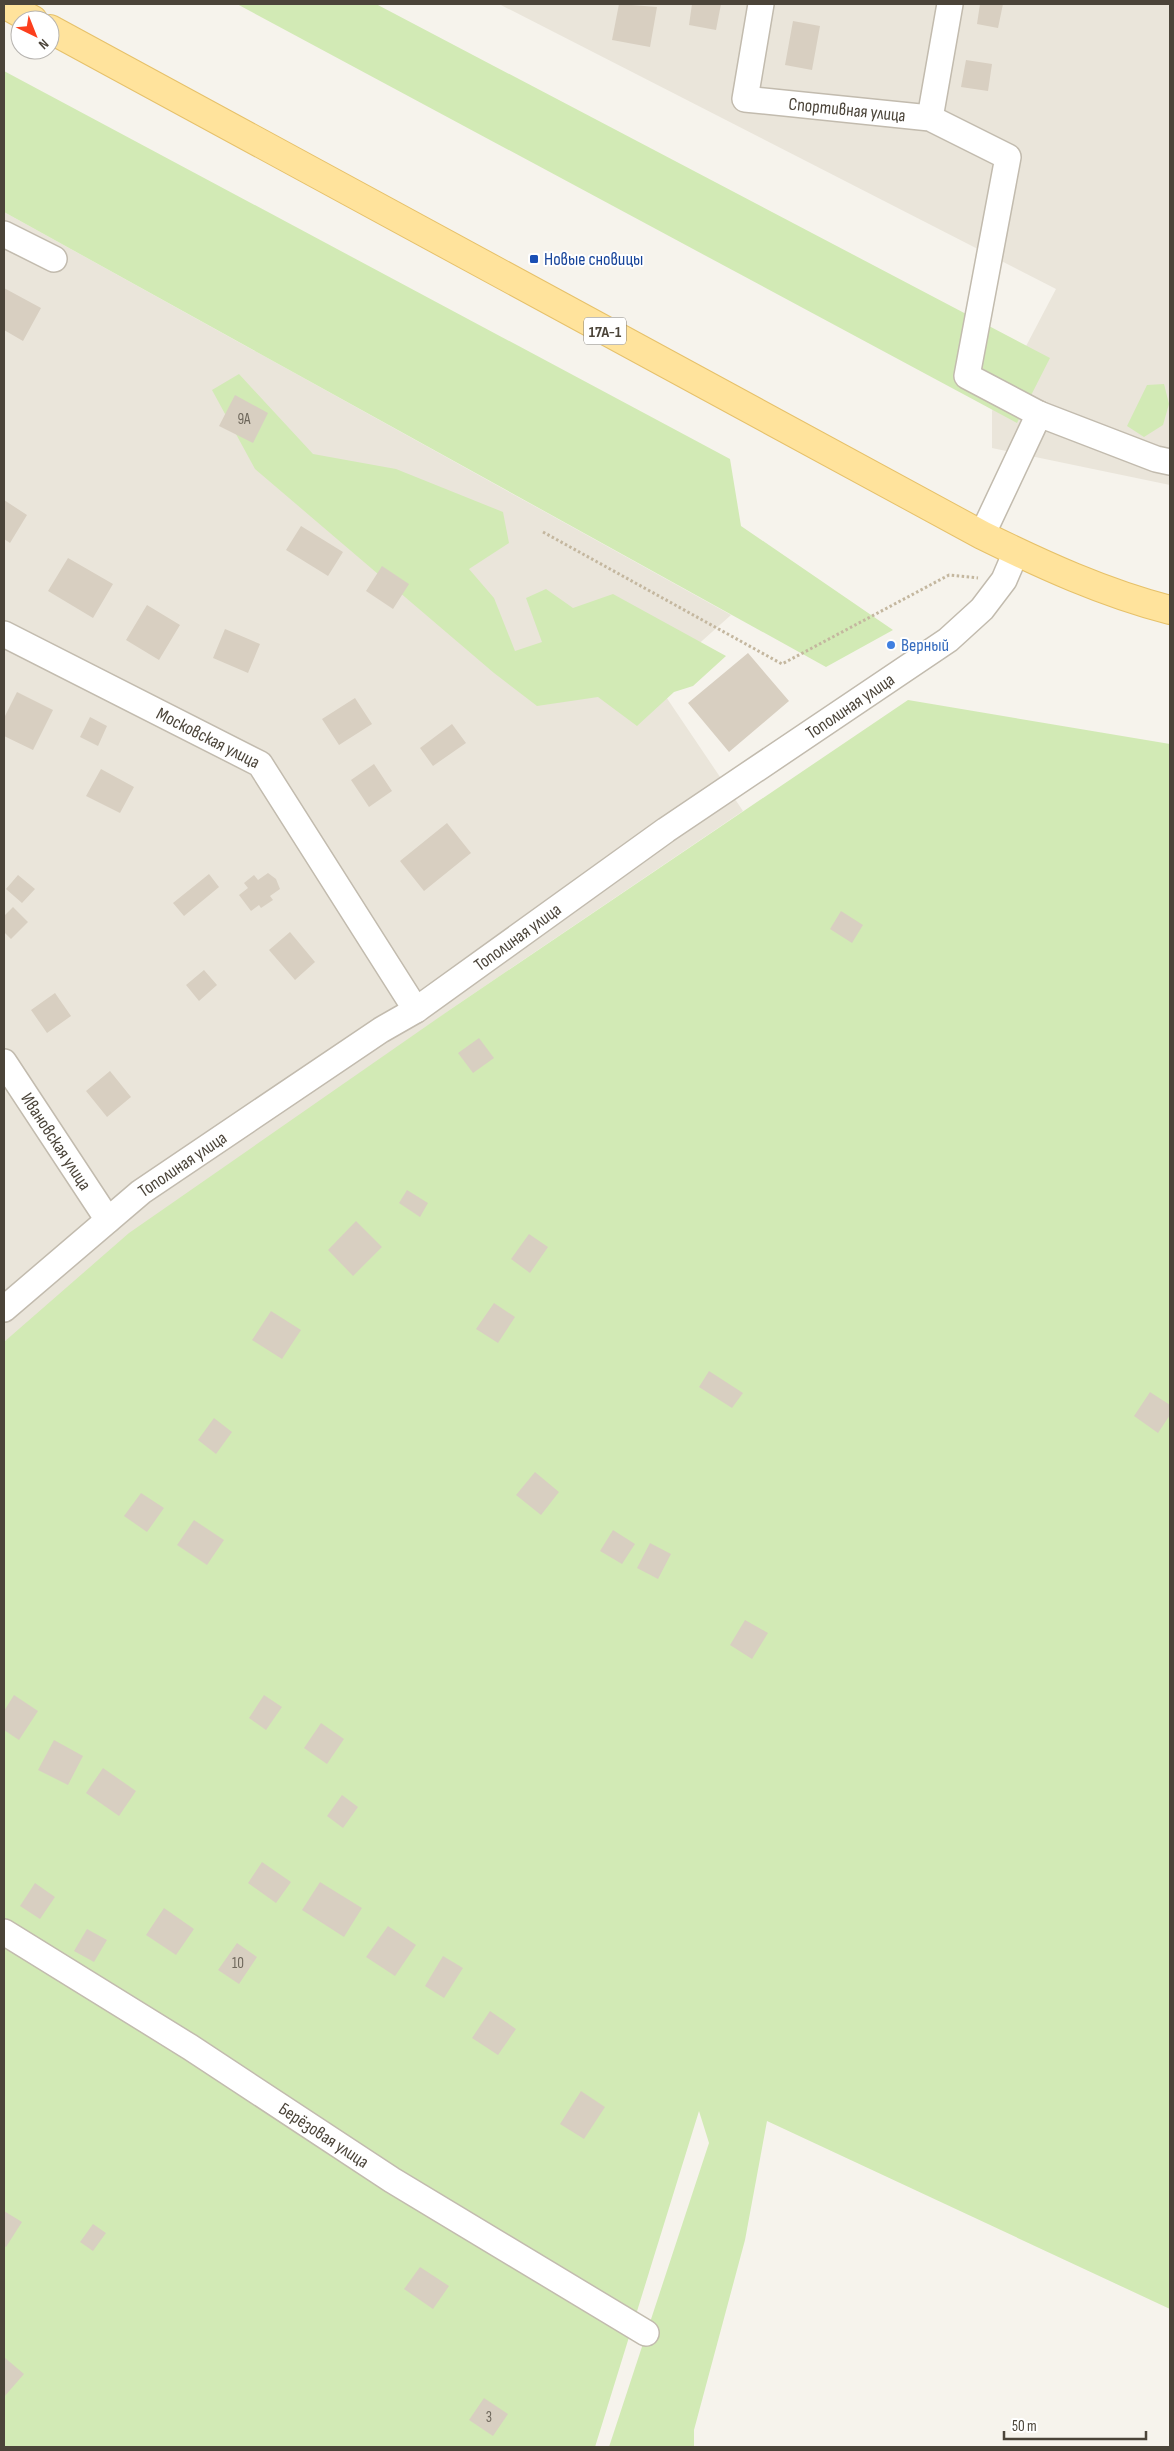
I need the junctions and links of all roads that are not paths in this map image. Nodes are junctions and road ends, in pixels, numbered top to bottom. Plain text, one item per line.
1 (761, 4) edge
2 (950, 4) edge
3 (60, 34) edge
4 (930, 118) junction
5 (4, 234) edge
6 (54, 259) dead end
7 (1039, 414) junction
8 (1170, 462) edge
9 (982, 535) junction
10 (1016, 552) junction
11 (1170, 610) edge
12 (4, 634) edge
13 (416, 1010) junction
14 (4, 1062) edge
15 (108, 1220) junction
16 (4, 1309) edge
17 (4, 1932) edge
18 (646, 2333) dead end

1 - 4 street, Спортивная улица
2 - 4 street, Спортивная улица
3 - 9 main road, 17А-1
4 - 7 street
5 - 6 street
7 - 8 street
7 - 9 street
9 - 10 main road, 17А-1
10 - 11 main road, 17А-1
10 - 13 street, Тополиная улица
12 - 13 street, Московская улица
13 - 15 street, Тополиная улица
14 - 15 street, Ивановская улица
15 - 16 street, Тополиная улица
17 - 18 street, Берёзовая улица

